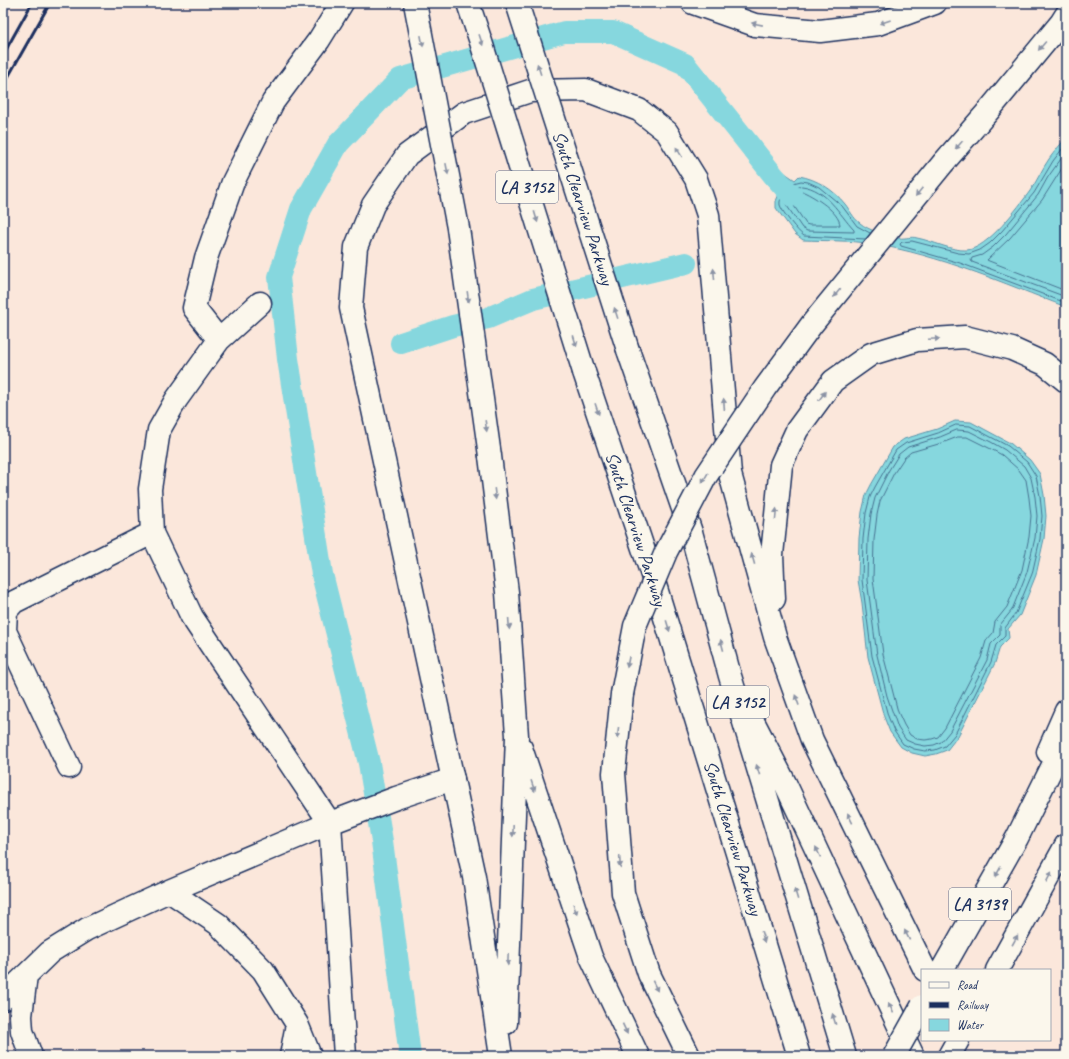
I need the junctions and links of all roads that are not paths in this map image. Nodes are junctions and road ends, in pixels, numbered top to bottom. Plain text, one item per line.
1 (342, 3) edge
2 (415, 3) edge
3 (468, 3) edge
4 (517, 3) edge
5 (693, 3) edge
6 (935, 3) edge
7 (1066, 15) edge
8 (260, 303) dead end
9 (219, 340) junction
10 (1066, 380) edge
11 (152, 533) junction
12 (775, 637) junction
13 (730, 676) junction
14 (1066, 711) edge
15 (516, 736) junction
16 (1066, 739) edge
17 (69, 767) dead end
18 (453, 779) junction
19 (330, 823) junction
20 (1017, 838) junction
21 (1066, 845) edge
22 (169, 891) junction
23 (925, 969) edge
24 (943, 969) edge
25 (999, 969) edge
26 (26, 975) junction
27 (3, 999) edge
28 (921, 1008) edge
29 (297, 1024) junction
30 (958, 1041) edge
31 (960, 1041) edge
32 (30, 1056) edge
33 (292, 1056) edge
34 (310, 1056) edge
35 (345, 1056) edge
36 (501, 1056) edge
37 (505, 1056) edge
38 (638, 1056) edge
39 (689, 1056) edge
40 (800, 1056) edge
41 (845, 1056) edge
42 (894, 1056) edge
43 (913, 1056) edge
44 (949, 1056) edge
45 (967, 1056) edge

1 - 9 main road
2 -> 15 main road, bridge
3 -> 40 main road, South Clearview Parkway / LA 3152, bridge
13 -> 4 main road, South Clearview Parkway / LA 3152, bridge
6 -> 5 main road
7 -> 39 main road, bridge
8 - 9 main road
9 - 11 main road
12 -> 10 main road
11 - 17 main road
11 - 19 main road
12 -> 18 main road
23 -> 12 main road
41 -> 13 main road, South Clearview Parkway / LA 3152
43 -> 13 main road
14 - 20 main road
15 -> 37 main road
15 -> 38 main road
16 - 20 main road, LA 3139
18 - 19 main road
18 - 36 main road
19 - 22 main road
19 - 35 main road
20 -> 24 main road, LA 3139
25 -> 21 main road, LA 3139
22 - 26 main road
22 - 29 main road
26 - 27 main road
26 - 32 main road
28 - 42 main road, bridge
29 - 33 main road
29 - 34 main road
30 - 44 main road
31 - 45 main road

